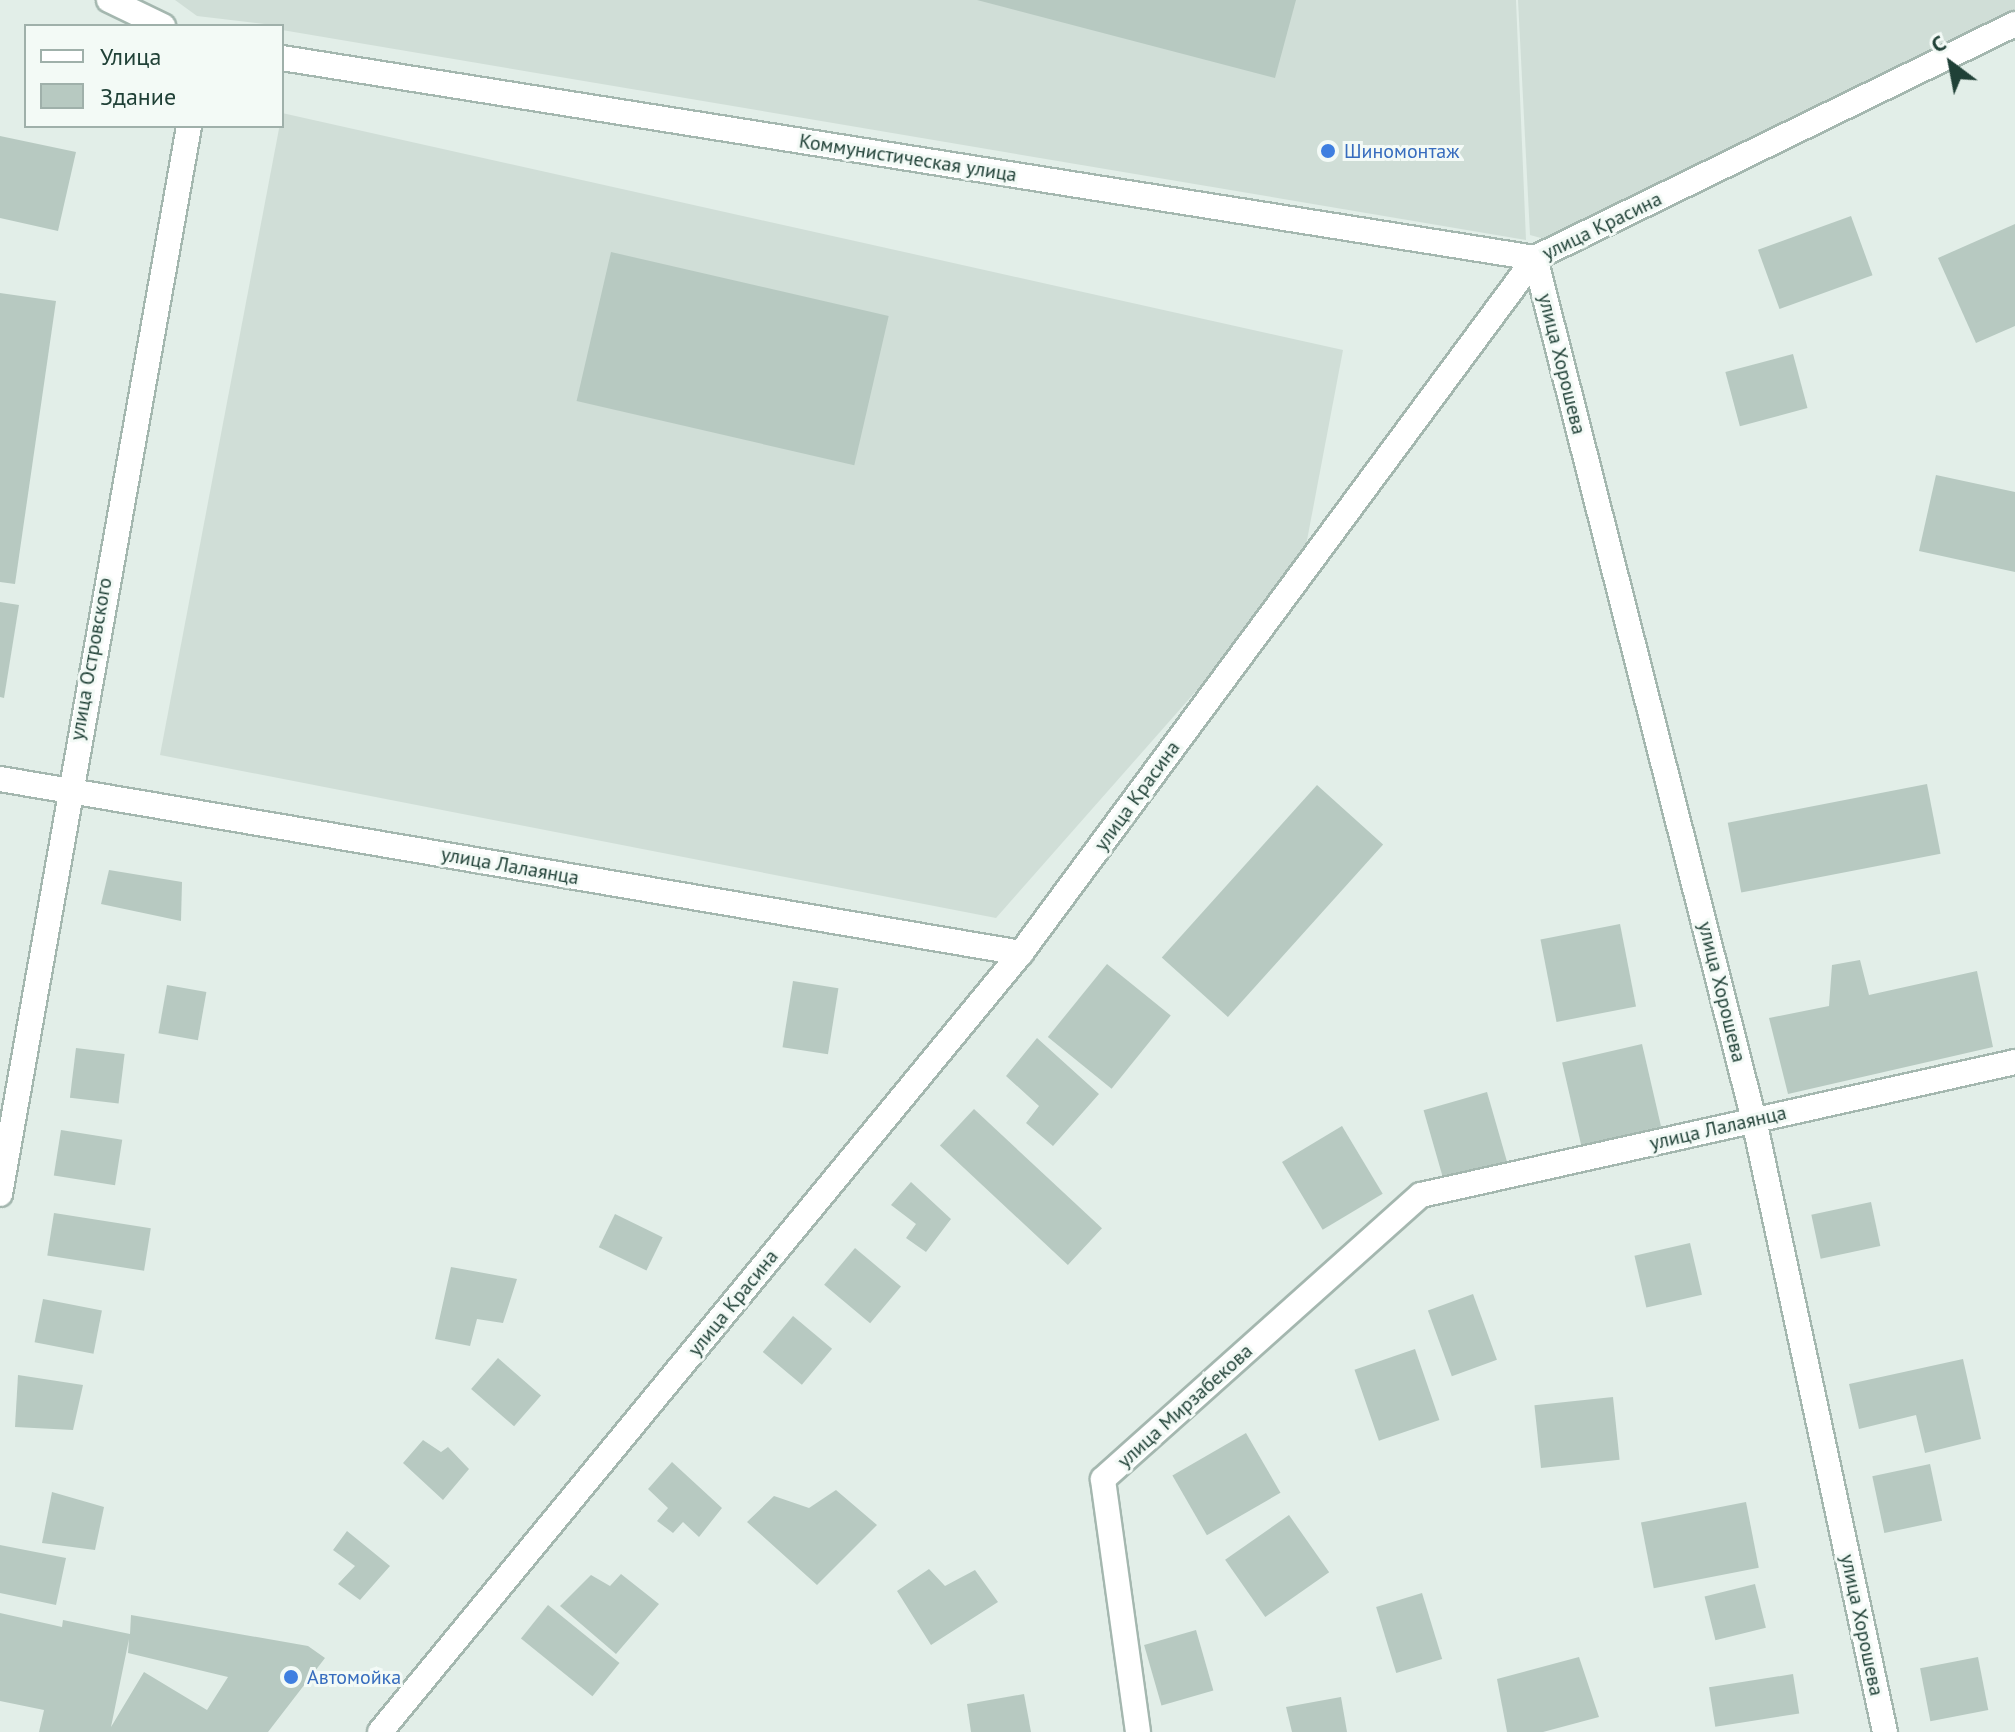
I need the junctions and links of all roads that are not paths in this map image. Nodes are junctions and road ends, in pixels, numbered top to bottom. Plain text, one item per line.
1 (109, 0) edge
2 (159, 24) edge
3 (2015, 24) edge
4 (284, 58) edge
5 (189, 128) edge
6 (1535, 258) junction
7 (0, 779) edge
8 (67, 792) junction
9 (1021, 953) junction
10 (2015, 1062) edge
11 (1754, 1120) junction
12 (0, 1194) edge
13 (1421, 1195) joint
14 (380, 1732) edge
15 (1138, 1732) edge
16 (1885, 1732) edge

1 - 2 street
3 - 6 street, улица Красина
4 - 6 street, Коммунистическая улица
5 - 8 street, улица Островского
6 - 9 street, улица Красина
6 - 11 street, улица Хорошева
7 - 8 street, улица Лалаянца
8 - 9 street, улица Лалаянца
8 - 12 street, улица Островского
9 - 14 street, улица Красина
10 - 11 street, улица Лалаянца
11 - 13 street, улица Лалаянца
11 - 16 street, улица Хорошева
13 - 15 street, улица Мирзабекова

